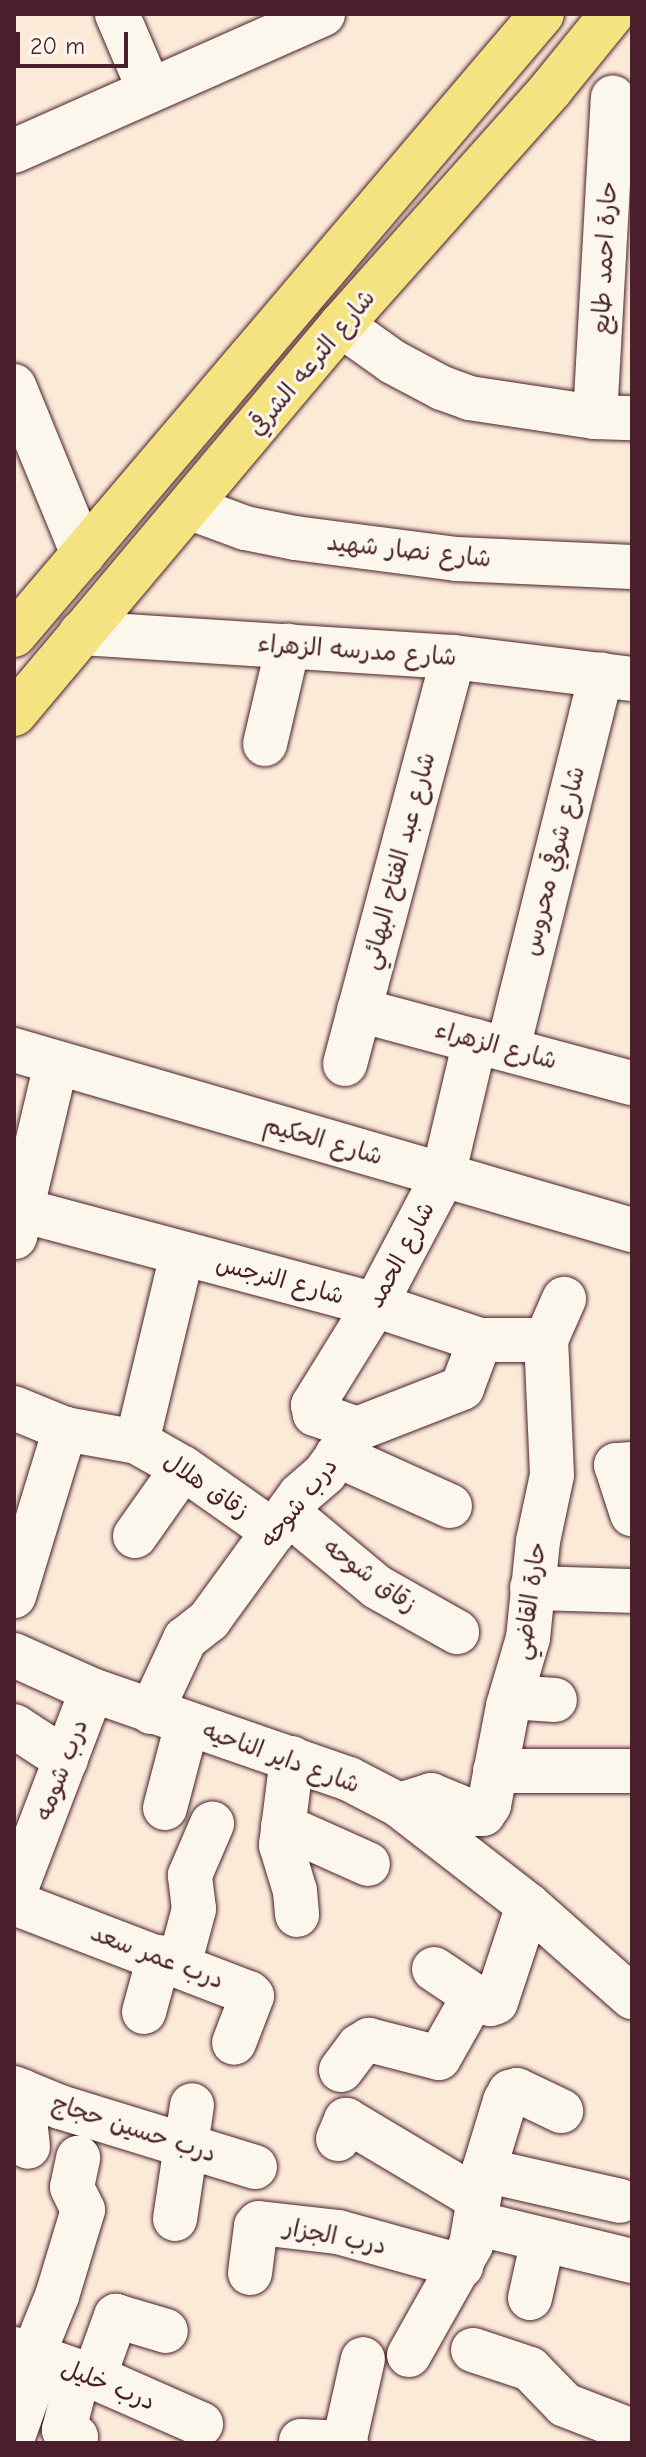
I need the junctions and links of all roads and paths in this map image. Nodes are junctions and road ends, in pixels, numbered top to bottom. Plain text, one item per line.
1 (117, 14) edge
2 (323, 14) edge
3 (542, 14) edge
4 (612, 14) edge
5 (248, 28) edge
6 (149, 89) junction
7 (551, 89) junction
8 (623, 100) edge
9 (14, 151) edge
10 (619, 273) edge
11 (341, 325) junction
12 (14, 386) edge
13 (614, 418) edge
14 (191, 508) junction
15 (83, 554) junction
16 (632, 567) edge
17 (81, 633) junction
18 (14, 635) edge
19 (288, 646) junction
20 (453, 657) junction
21 (616, 676) edge
22 (14, 714) edge
23 (265, 744) dead end
24 (359, 1010) junction
25 (492, 1045) junction
26 (14, 1050) edge
27 (56, 1064) junction
28 (345, 1064) dead end
29 (632, 1083) edge
30 (443, 1176) junction
31 (16, 1219) edge
32 (632, 1230) edge
33 (182, 1254) junction
34 (564, 1299) dead end
35 (375, 1305) junction
36 (480, 1340) junction
37 (546, 1340) junction
38 (14, 1408) edge
39 (65, 1429) junction
40 (137, 1442) junction
41 (347, 1442) junction
42 (632, 1464) edge
43 (183, 1468) junction
44 (450, 1506) dead end
45 (632, 1514) edge
46 (281, 1523) junction
47 (135, 1536) dead end
48 (532, 1588) junction
49 (632, 1591) edge
50 (14, 1595) edge
51 (457, 1632) dead end
52 (14, 1655) edge
53 (92, 1690) junction
54 (511, 1697) junction
55 (555, 1700) dead end
56 (169, 1718) junction
57 (14, 1726) edge
58 (292, 1758) junction
59 (66, 1760) junction
60 (495, 1771) junction
61 (632, 1771) edge
62 (399, 1805) junction
63 (165, 1808) dead end
64 (212, 1824) dead end
65 (283, 1826) junction
66 (368, 1864) dead end
67 (528, 1905) junction
68 (17, 1911) edge
69 (297, 1915) dead end
70 (169, 1961) junction
71 (434, 1969) dead end
72 (474, 1996) junction
73 (632, 1997) edge
74 (144, 2012) dead end
75 (234, 2043) dead end
76 (341, 2070) dead end
77 (18, 2090) edge
78 (561, 2111) dead end
79 (190, 2126) junction
80 (338, 2139) dead end
81 (28, 2147) dead end
82 (78, 2158) dead end
83 (255, 2167) dead end
84 (479, 2197) junction
85 (626, 2201) edge
86 (175, 2219) dead end
87 (543, 2240) junction
88 (618, 2257) edge
89 (461, 2266) junction
90 (250, 2273) dead end
91 (530, 2298) dead end
92 (166, 2331) dead end
93 (473, 2350) dead end
94 (409, 2355) dead end
95 (363, 2359) dead end
96 (52, 2362) edge
97 (201, 2424) dead end
98 (630, 2425) edge
99 (291, 2433) edge
100 (14, 2434) edge
101 (74, 2443) edge
102 (345, 2443) edge

1 - 6 street
2 - 5 street
3 - 15 main road, شارع الترعه الشرقي
4 - 7 main road, شارع الترعه الشرقي
5 - 6 street
6 - 9 street
7 - 8 street
7 - 11 main road, شارع الترعه الشرقي
8 - 10 street, حارة احمد طايع
10 - 13 street, حارة احمد طايع
11 - 13 street
11 - 14 main road, شارع الترعه الشرقي
12 - 15 street
14 - 16 street, شارع نصار شهيد
14 - 17 main road, شارع الترعه الشرقي
15 - 18 main road, شارع الترعه الشرقي
17 - 19 street, شارع مدرسه الزهراء
17 - 22 main road, شارع الترعه الشرقي
19 - 20 street, شارع مدرسه الزهراء
19 - 23 street
20 - 21 street, شارع مدرسه الزهراء
20 - 24 street, شارع عبد الفتاح البهائي
21 - 25 street, شارع شوقي محروس
24 - 25 street, شارع الزهراء
24 - 28 street, شارع عبد الفتاح البهائي
25 - 29 street, شارع الزهراء
25 - 30 street, شارع الحمد
26 - 27 street, شارع الحكيم
27 - 30 street, شارع الحكيم
27 - 31 street
30 - 32 street, شارع الحكيم
30 - 35 street, شارع الحمد
31 - 33 street, شارع النرجس
33 - 35 street, شارع النرجس
33 - 40 street
34 - 37 street, حارة القاضي
35 - 36 street, شارع النرجس
35 - 41 street, شارع الحمد
36 - 37 street, شارع النرجس
36 - 41 street, درب شوحه
37 - 48 street, حارة القاضي
38 - 39 street, زقاق هلال
39 - 40 street, زقاق هلال
39 - 50 street
40 - 43 street, زقاق هلال
41 - 44 street
41 - 46 street, درب شوحه
42 - 45 street
43 - 46 street, زقاق هلال
43 - 47 street
46 - 51 street, زقاق شوحه
46 - 56 street, درب شوحه
48 - 49 street
48 - 54 street, حارة القاضي
52 - 53 street, شارع داير الناحيه
53 - 56 street, شارع داير الناحيه
53 - 59 street, درب شومه
54 - 55 street
54 - 60 street, حارة القاضي
56 - 58 street, شارع داير الناحيه
56 - 63 street, درب شوحه
57 - 59 street
58 - 62 street, شارع داير الناحيه
58 - 65 street
59 - 68 street, درب شومه
60 - 61 street
60 - 62 street, حارة القاضي
62 - 67 street, شارع داير الناحيه
64 - 70 street
65 - 66 street
65 - 69 street
67 - 72 street
67 - 73 street, شارع داير الناحيه
68 - 70 street, درب عمر سعد
70 - 74 street
70 - 75 street, درب عمر سعد
71 - 72 street
72 - 76 street
77 - 79 street, درب حسين حجاج
77 - 81 street
78 - 84 street
79 - 83 street, درب حسين حجاج
79 - 86 street
80 - 84 street
82 - 96 street
84 - 85 street
84 - 87 street
84 - 89 street
85 - 88 street
87 - 88 street
87 - 91 street
89 - 90 street, درب الجزار
89 - 94 street
92 - 96 street
93 - 98 street
95 - 102 street
96 - 97 street, درب خليل
96 - 100 street
96 - 101 street
99 - 102 street

